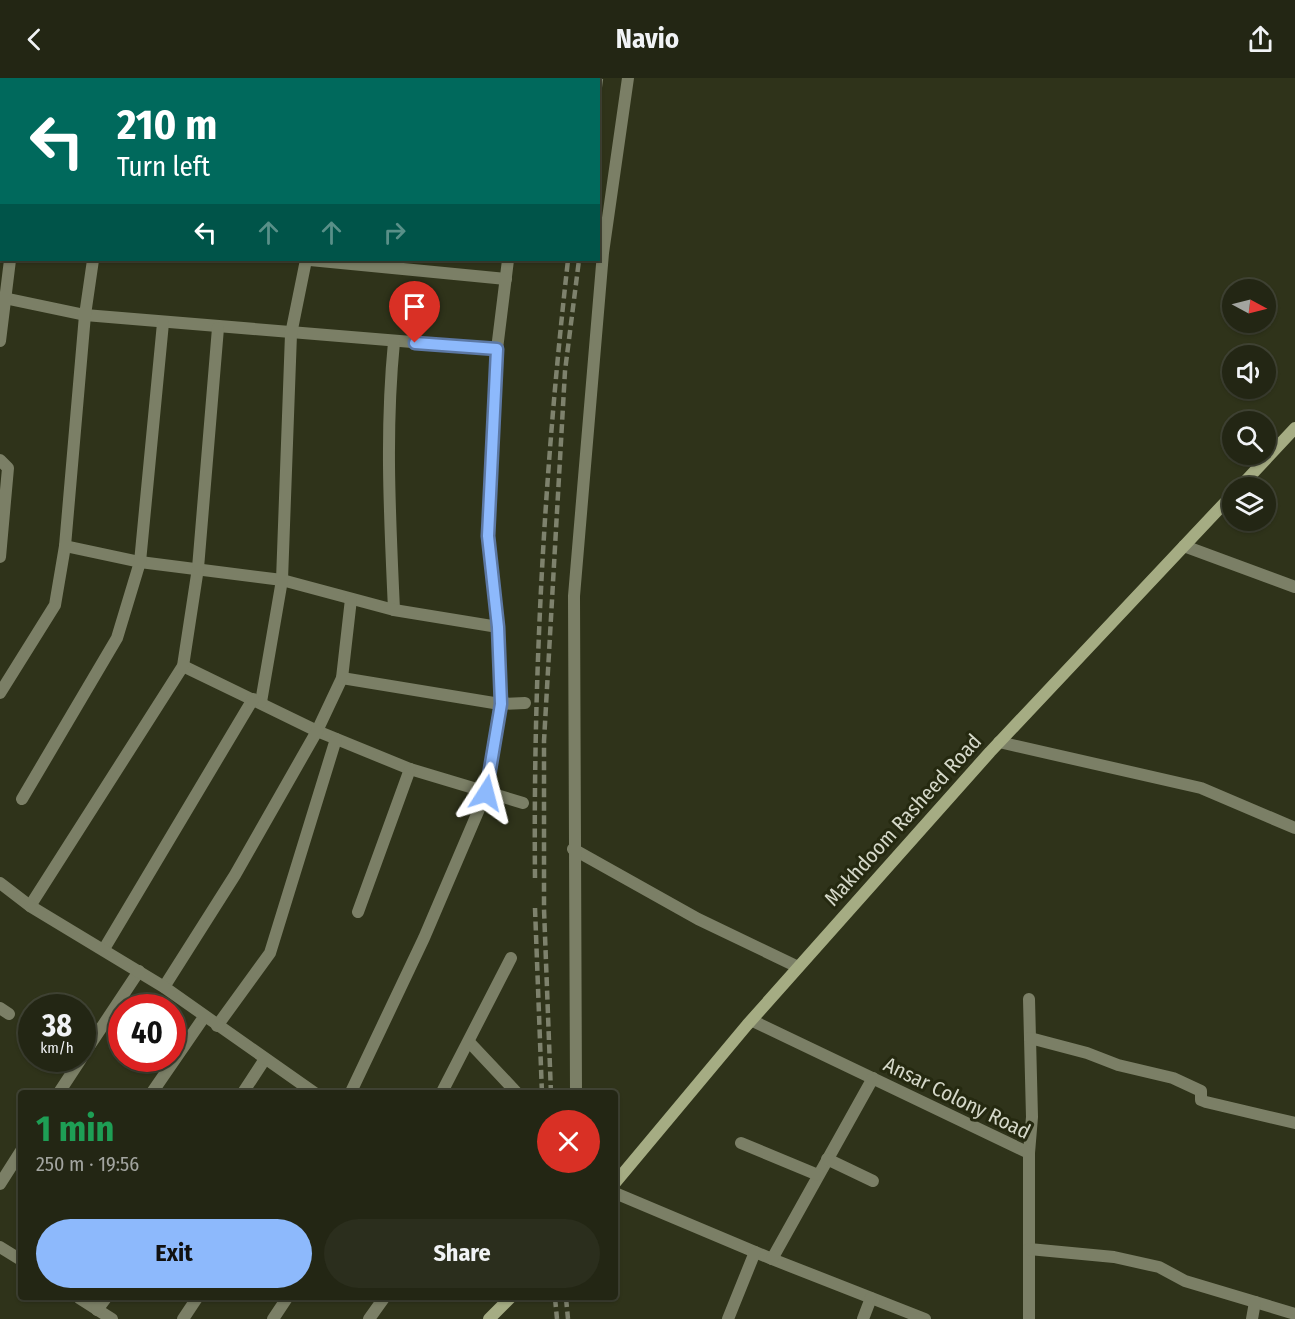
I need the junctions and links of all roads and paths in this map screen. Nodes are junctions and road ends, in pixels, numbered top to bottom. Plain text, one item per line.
1 (628, 78) edge
2 (10, 261) edge
3 (93, 261) edge
4 (308, 261) edge
5 (318, 261) edge
6 (508, 261) edge
7 (506, 279) junction
8 (4, 298) junction
9 (85, 315) junction
10 (163, 323) junction
11 (218, 328) junction
12 (291, 334) junction
13 (0, 340) edge
14 (394, 342) junction
15 (497, 349) junction
16 (1295, 428) edge
17 (0, 459) edge
18 (1249, 477) edge
19 (1222, 506) edge
20 (65, 546) junction
21 (1184, 546) junction
22 (0, 557) edge
23 (140, 562) junction
24 (198, 568) junction
25 (282, 580) junction
26 (1295, 587) edge
27 (351, 599) junction
28 (394, 610) junction
29 (498, 627) junction
30 (183, 666) junction
31 (342, 678) junction
32 (0, 693) edge
33 (257, 700) junction
34 (525, 703) dead end
35 (501, 704) junction
36 (316, 731) junction
37 (336, 739) junction
38 (999, 742) junction
39 (410, 769) junction
40 (486, 793) junction
41 (22, 799) dead end
42 (523, 802) dead end
43 (1295, 828) edge
44 (573, 849) junction
45 (2, 888) edge
46 (30, 906) junction
47 (358, 912) dead end
48 (104, 949) junction
49 (511, 958) dead end
50 (798, 967) junction
51 (139, 971) junction
52 (164, 987) junction
53 (1029, 999) dead end
54 (204, 1017) junction
55 (753, 1021) junction
56 (218, 1026) junction
57 (96, 1037) edge
58 (1030, 1038) junction
59 (470, 1042) junction
60 (265, 1059) junction
61 (73, 1072) edge
62 (873, 1078) junction
63 (62, 1090) edge
64 (154, 1090) edge
65 (245, 1090) edge
66 (309, 1090) edge
67 (352, 1090) edge
68 (443, 1090) edge
69 (514, 1090) edge
70 (576, 1090) edge
71 (1295, 1123) edge
72 (741, 1143) dead end
73 (1029, 1153) junction
74 (18, 1156) edge
75 (827, 1159) junction
76 (818, 1175) junction
77 (618, 1179) edge
78 (873, 1181) dead end
79 (0, 1184) edge
80 (618, 1194) edge
81 (0, 1247) edge
82 (1029, 1249) junction
83 (755, 1252) junction
84 (18, 1258) edge
85 (772, 1259) junction
86 (871, 1298) junction
87 (82, 1300) edge
88 (105, 1300) edge
89 (196, 1300) edge
90 (286, 1300) edge
91 (508, 1300) edge
92 (381, 1301) edge
93 (1255, 1302) junction
94 (98, 1310) junction
95 (1295, 1314) edge
96 (112, 1319) edge
97 (183, 1319) edge
98 (273, 1319) edge
99 (369, 1319) edge
100 (489, 1319) edge
101 (728, 1319) edge
102 (863, 1319) edge
103 (925, 1319) edge
104 (1029, 1319) edge
105 (1251, 1319) edge

1 - 44 street
2 - 8 street
3 - 9 street
4 - 12 street
5 - 7 street
6 - 7 street
7 - 15 street
8 - 9 street
8 - 13 street
9 - 10 street
9 - 20 street
10 - 11 street
10 - 23 street
11 - 12 street
11 - 24 street
12 - 14 street
12 - 25 street
14 - 15 street
14 - 28 street
15 - 29 street
16 - 18 main road
17 - 22 street
19 - 21 main road, Makhdoom Rasheed Road
20 - 23 street
20 - 32 street
21 - 26 street
21 - 38 main road, Makhdoom Rasheed Road
23 - 24 street
23 - 41 street
24 - 25 street
24 - 30 street
25 - 27 street
25 - 33 street
27 - 28 street
27 - 31 street
28 - 29 street
29 - 35 street
30 - 33 street
30 - 46 street
31 - 35 street
31 - 36 street
33 - 36 street
33 - 48 street
34 - 35 street
35 - 40 street
36 - 37 street
36 - 52 street
37 - 39 street
37 - 56 street
38 - 43 street
38 - 50 main road, Makhdoom Rasheed Road
39 - 40 street
39 - 47 street
40 - 42 street
40 - 67 street
44 - 50 street
44 - 70 street
45 - 46 street
46 - 48 street
48 - 51 street
49 - 59 street
50 - 55 main road, Makhdoom Rasheed Road
51 - 52 street
51 - 57 street
52 - 54 street
53 - 58 street
54 - 56 street
54 - 64 street
55 - 62 street, Ansar Colony Road
55 - 77 main road, Makhdoom Rasheed Road
56 - 60 street
58 - 71 street
58 - 73 street
59 - 68 street
59 - 69 street
60 - 65 street
60 - 66 street
61 - 63 street
62 - 73 street, Ansar Colony Road
62 - 75 street
72 - 76 street
73 - 82 street, Ansar Colony Road
74 - 79 street
75 - 76 street
75 - 78 street
76 - 85 street
80 - 83 street
81 - 84 street
82 - 93 street
82 - 104 street, Ansar Colony Road
83 - 85 street
83 - 101 street
85 - 86 street
86 - 102 street
86 - 103 street
87 - 94 street
88 - 94 street
89 - 97 street
90 - 98 street
91 - 100 main road
92 - 99 street
93 - 95 street
93 - 105 street
94 - 96 street

